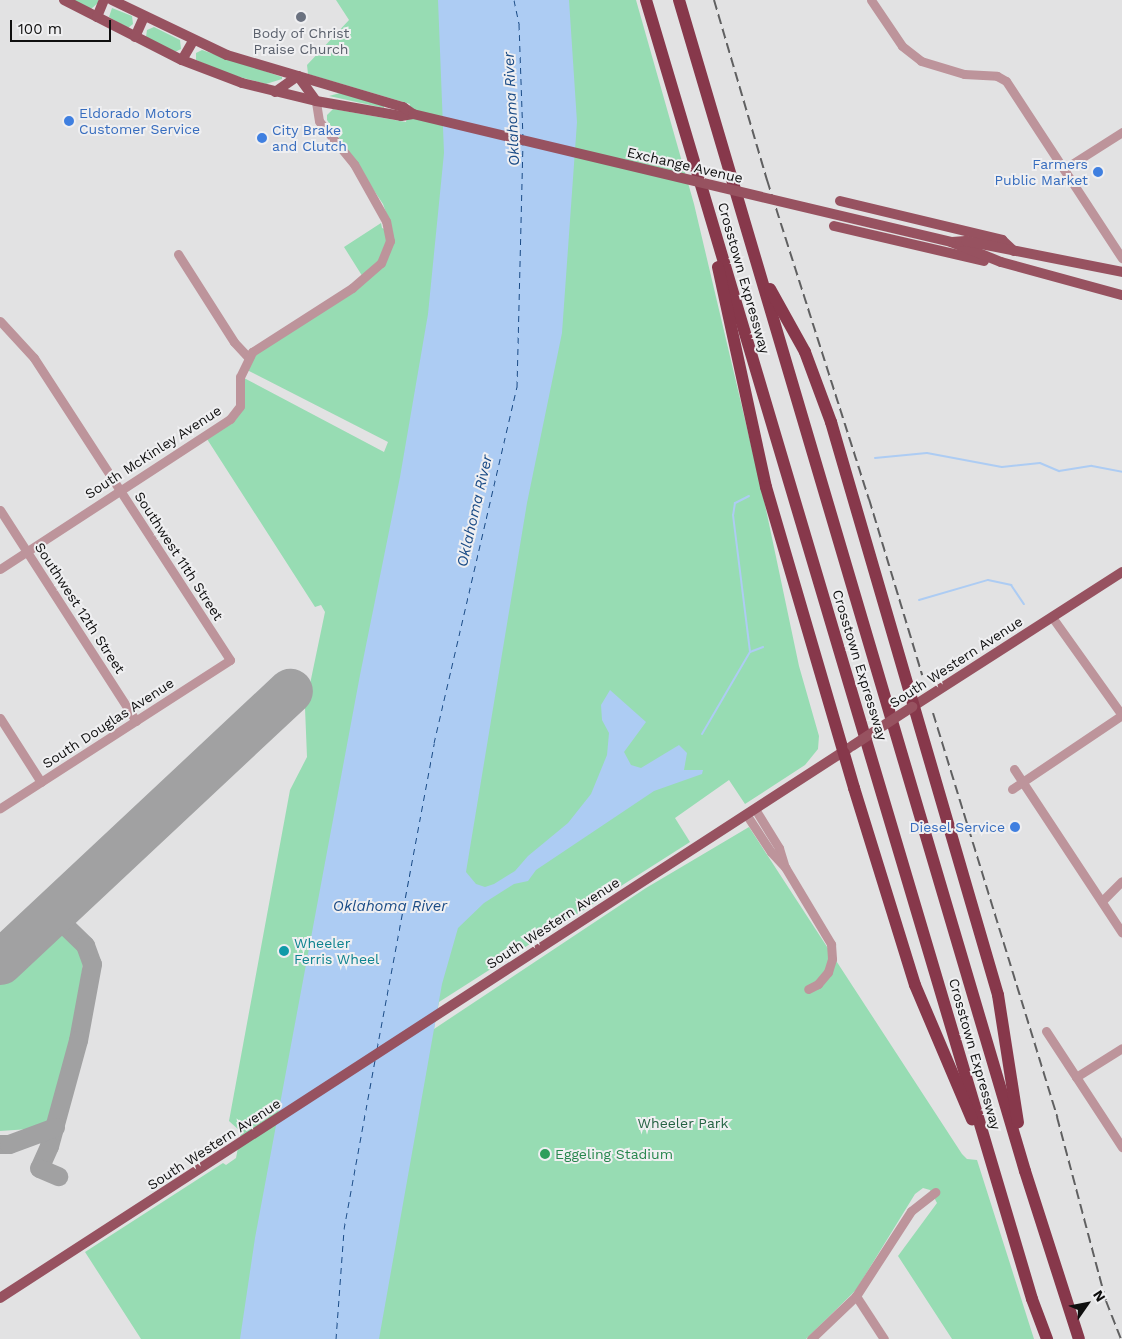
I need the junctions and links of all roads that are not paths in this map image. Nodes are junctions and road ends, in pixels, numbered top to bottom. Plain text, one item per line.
1 (64, 0) edge
2 (104, 0) edge
3 (112, 0) edge
4 (646, 0) edge
5 (679, 0) edge
6 (871, 0) edge
7 (96, 17) junction
8 (144, 17) junction
9 (136, 37) junction
10 (193, 41) junction
11 (182, 60) junction
12 (298, 76) junction
13 (338, 88) junction
14 (275, 92) junction
15 (316, 101) junction
16 (413, 114) junction
17 (1122, 132) edge
18 (1064, 169) junction
19 (705, 196) junction
20 (840, 200) joint
21 (834, 226) joint
22 (951, 242) junction
23 (1014, 251) junction
24 (178, 254) dead end
25 (1122, 258) edge
26 (1001, 262) junction
27 (760, 272) junction
28 (1122, 272) edge
29 (1120, 293) edge
30 (0, 320) edge
31 (248, 357) junction
32 (119, 491) junction
33 (0, 510) edge
34 (27, 551) junction
35 (0, 569) edge
36 (1122, 572) edge
37 (1052, 617) junction
38 (230, 660) joint
39 (914, 706) junction
40 (1122, 715) edge
41 (0, 718) edge
42 (136, 720) junction
43 (848, 749) junction
44 (1014, 769) dead end
45 (41, 782) junction
46 (1022, 782) junction
47 (1012, 789) dead end
48 (0, 808) edge
49 (751, 812) junction
50 (1122, 881) edge
51 (1102, 902) junction
52 (1122, 932) edge
53 (808, 989) dead end
54 (1046, 1031) dead end
55 (1122, 1048) edge
56 (1076, 1078) junction
57 (1122, 1147) edge
58 (990, 1157) junction
59 (1025, 1171) junction
60 (935, 1192) dead end
61 (856, 1296) junction
62 (0, 1298) edge
63 (811, 1339) edge
64 (884, 1339) edge
65 (1047, 1339) edge
66 (1079, 1339) edge

1 - 7 main road, Exchange Avenue
2 - 7 main road
3 - 8 main road, Exchange Avenue
4 - 19 highway, Crosstown Expressway
5 - 27 highway, Crosstown Expressway
6 - 18 street
7 - 9 main road, Exchange Avenue
8 - 9 main road
8 - 10 main road, Exchange Avenue
9 - 11 main road, Exchange Avenue
10 - 11 main road
10 - 12 main road, Exchange Avenue
11 - 14 main road, Exchange Avenue
12 - 13 main road, Exchange Avenue
12 - 14 main road
12 - 15 main road
13 - 15 main road
13 - 16 main road, Exchange Avenue
14 - 15 main road, Exchange Avenue
15 - 16 main road, Exchange Avenue
15 - 31 street
16 - 22 main road, Exchange Avenue, bridge
17 - 18 street
18 - 25 street
19 - 43 highway
19 - 58 highway, Crosstown Expressway
20 - 21 street
20 - 23 main road
21 - 26 main road
22 - 23 main road, Exchange Avenue
22 - 26 main road, Exchange Avenue
23 - 28 main road, Exchange Avenue
24 - 31 street
26 - 29 main road, Exchange Avenue
27 - 39 highway
27 - 59 highway, Crosstown Expressway
30 - 32 street, Southwest 11th Street
31 - 32 street, South McKinley Avenue
32 - 34 street, South McKinley Avenue
32 - 38 street, Southwest 11th Street
33 - 34 street, Southwest 12th Street
34 - 35 street, South McKinley Avenue
34 - 42 street, Southwest 12th Street
36 - 37 main road, South Western Avenue
37 - 39 main road, South Western Avenue
37 - 40 street
38 - 42 street, South Douglas Avenue
39 - 43 main road, South Western Avenue, bridge
39 - 59 highway
40 - 46 street
41 - 45 street
42 - 45 street, South Douglas Avenue
43 - 49 main road, South Western Avenue
43 - 58 highway
44 - 46 street
45 - 48 street, South Douglas Avenue
46 - 47 street
46 - 51 street
49 - 53 street
49 - 62 main road, South Western Avenue
50 - 51 street
51 - 52 street
54 - 56 street
55 - 56 street
56 - 57 street
58 - 65 highway, Crosstown Expressway
59 - 66 highway, Crosstown Expressway
60 - 61 street
61 - 63 street
61 - 64 street

